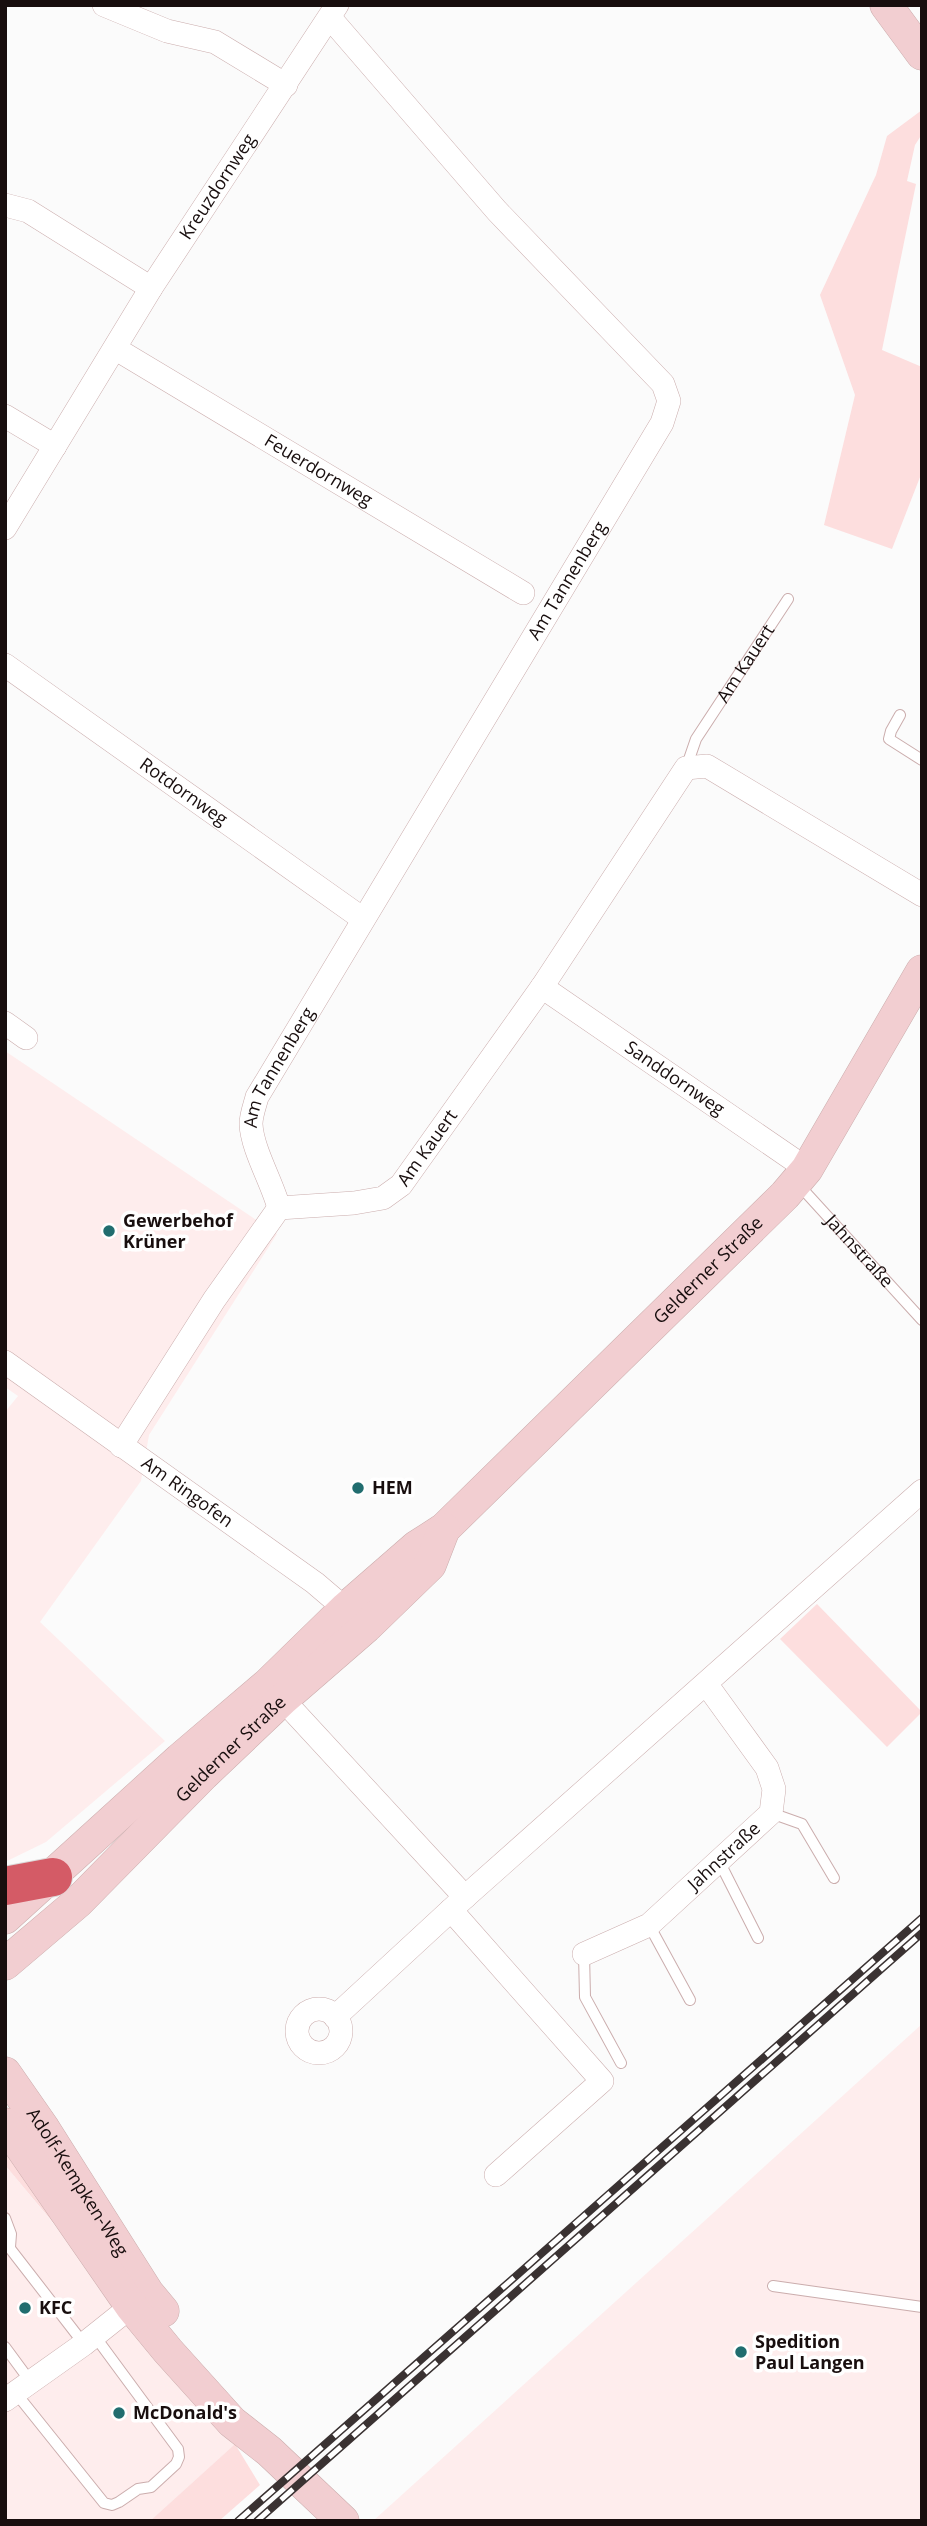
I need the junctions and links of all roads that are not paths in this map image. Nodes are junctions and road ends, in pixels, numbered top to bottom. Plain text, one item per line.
1 (104, 5) edge
2 (886, 5) edge
3 (334, 12) edge
4 (922, 54) edge
5 (286, 85) junction
6 (5, 205) edge
7 (151, 288) junction
8 (116, 349) junction
9 (5, 416) edge
10 (55, 446) junction
11 (5, 528) edge
12 (523, 593) dead end
13 (788, 599) dead end
14 (5, 665) edge
15 (900, 715) dead end
16 (922, 760) edge
17 (686, 768) junction
18 (922, 895) edge
19 (363, 919) junction
20 (922, 971) edge
21 (542, 987) junction
22 (5, 1023) edge
23 (26, 1038) dead end
24 (801, 1176) junction
25 (279, 1208) junction
26 (922, 1320) edge
27 (5, 1362) edge
28 (121, 1446) junction
29 (922, 1491) edge
30 (356, 1618) junction
31 (707, 1685) junction
32 (276, 1692) junction
33 (771, 1813) junction
34 (719, 1861) junction
35 (53, 1877) junction
36 (834, 1878) dead end
37 (5, 1886) edge
38 (458, 1904) junction
39 (5, 1918) edge
40 (649, 1925) junction
41 (758, 1938) dead end
42 (584, 1954) joint
43 (5, 1964) edge
44 (690, 2000) dead end
45 (335, 2017) dead end
46 (621, 2063) dead end
47 (5, 2073) edge
48 (5, 2124) edge
49 (496, 2175) dead end
50 (5, 2218) edge
51 (7, 2245) edge
52 (773, 2286) dead end
53 (140, 2299) junction
54 (922, 2307) edge
55 (89, 2339) junction
56 (5, 2347) edge
57 (17, 2391) edge
58 (344, 2521) edge

1 - 5 street
2 - 4 main road
3 - 5 street, Kreuzdornweg
3 - 19 street, Am Tannenberg
5 - 7 street, Kreuzdornweg
6 - 7 street
7 - 8 street, Kreuzdornweg
8 - 10 street, Kreuzdornweg
8 - 12 street, Feuerdornweg
9 - 10 street
10 - 11 street, Kreuzdornweg
13 - 17 lane, Am Kauert
14 - 19 street, Rotdornweg
15 - 16 lane
17 - 18 street
17 - 21 street, Am Kauert
19 - 25 street, Am Tannenberg
20 - 24 main road, Gelderner Straße
21 - 24 street, Sanddornweg
21 - 25 street, Am Kauert
22 - 23 street
24 - 26 lane, Jahnstraße
24 - 30 main road, Gelderner Straße
25 - 28 street
27 - 28 street, Am Ringofen
28 - 30 street, Am Ringofen
29 - 31 street
30 - 32 main road, Gelderner Straße
31 - 33 street, Jahnstraße
31 - 38 street
32 - 35 main road, Gelderner Straße
32 - 38 street
32 - 43 main road, Gelderner Straße
33 - 34 street, Jahnstraße
33 - 36 lane
34 - 40 street, Jahnstraße
34 - 41 lane
35 - 37 highway
35 - 39 main road, Gelderner Straße
38 - 45 street
38 - 49 street
40 - 42 street, Jahnstraße
40 - 44 lane
42 - 46 lane
47 - 53 main road, Adolf-Kempken-Weg
48 - 53 main road, Adolf-Kempken-Weg
50 - 51 lane
51 - 55 lane
52 - 54 lane
53 - 55 street
53 - 58 main road, Adolf-Kempken-Weg
55 - 57 street
55 - 57 lane
56 - 57 lane

